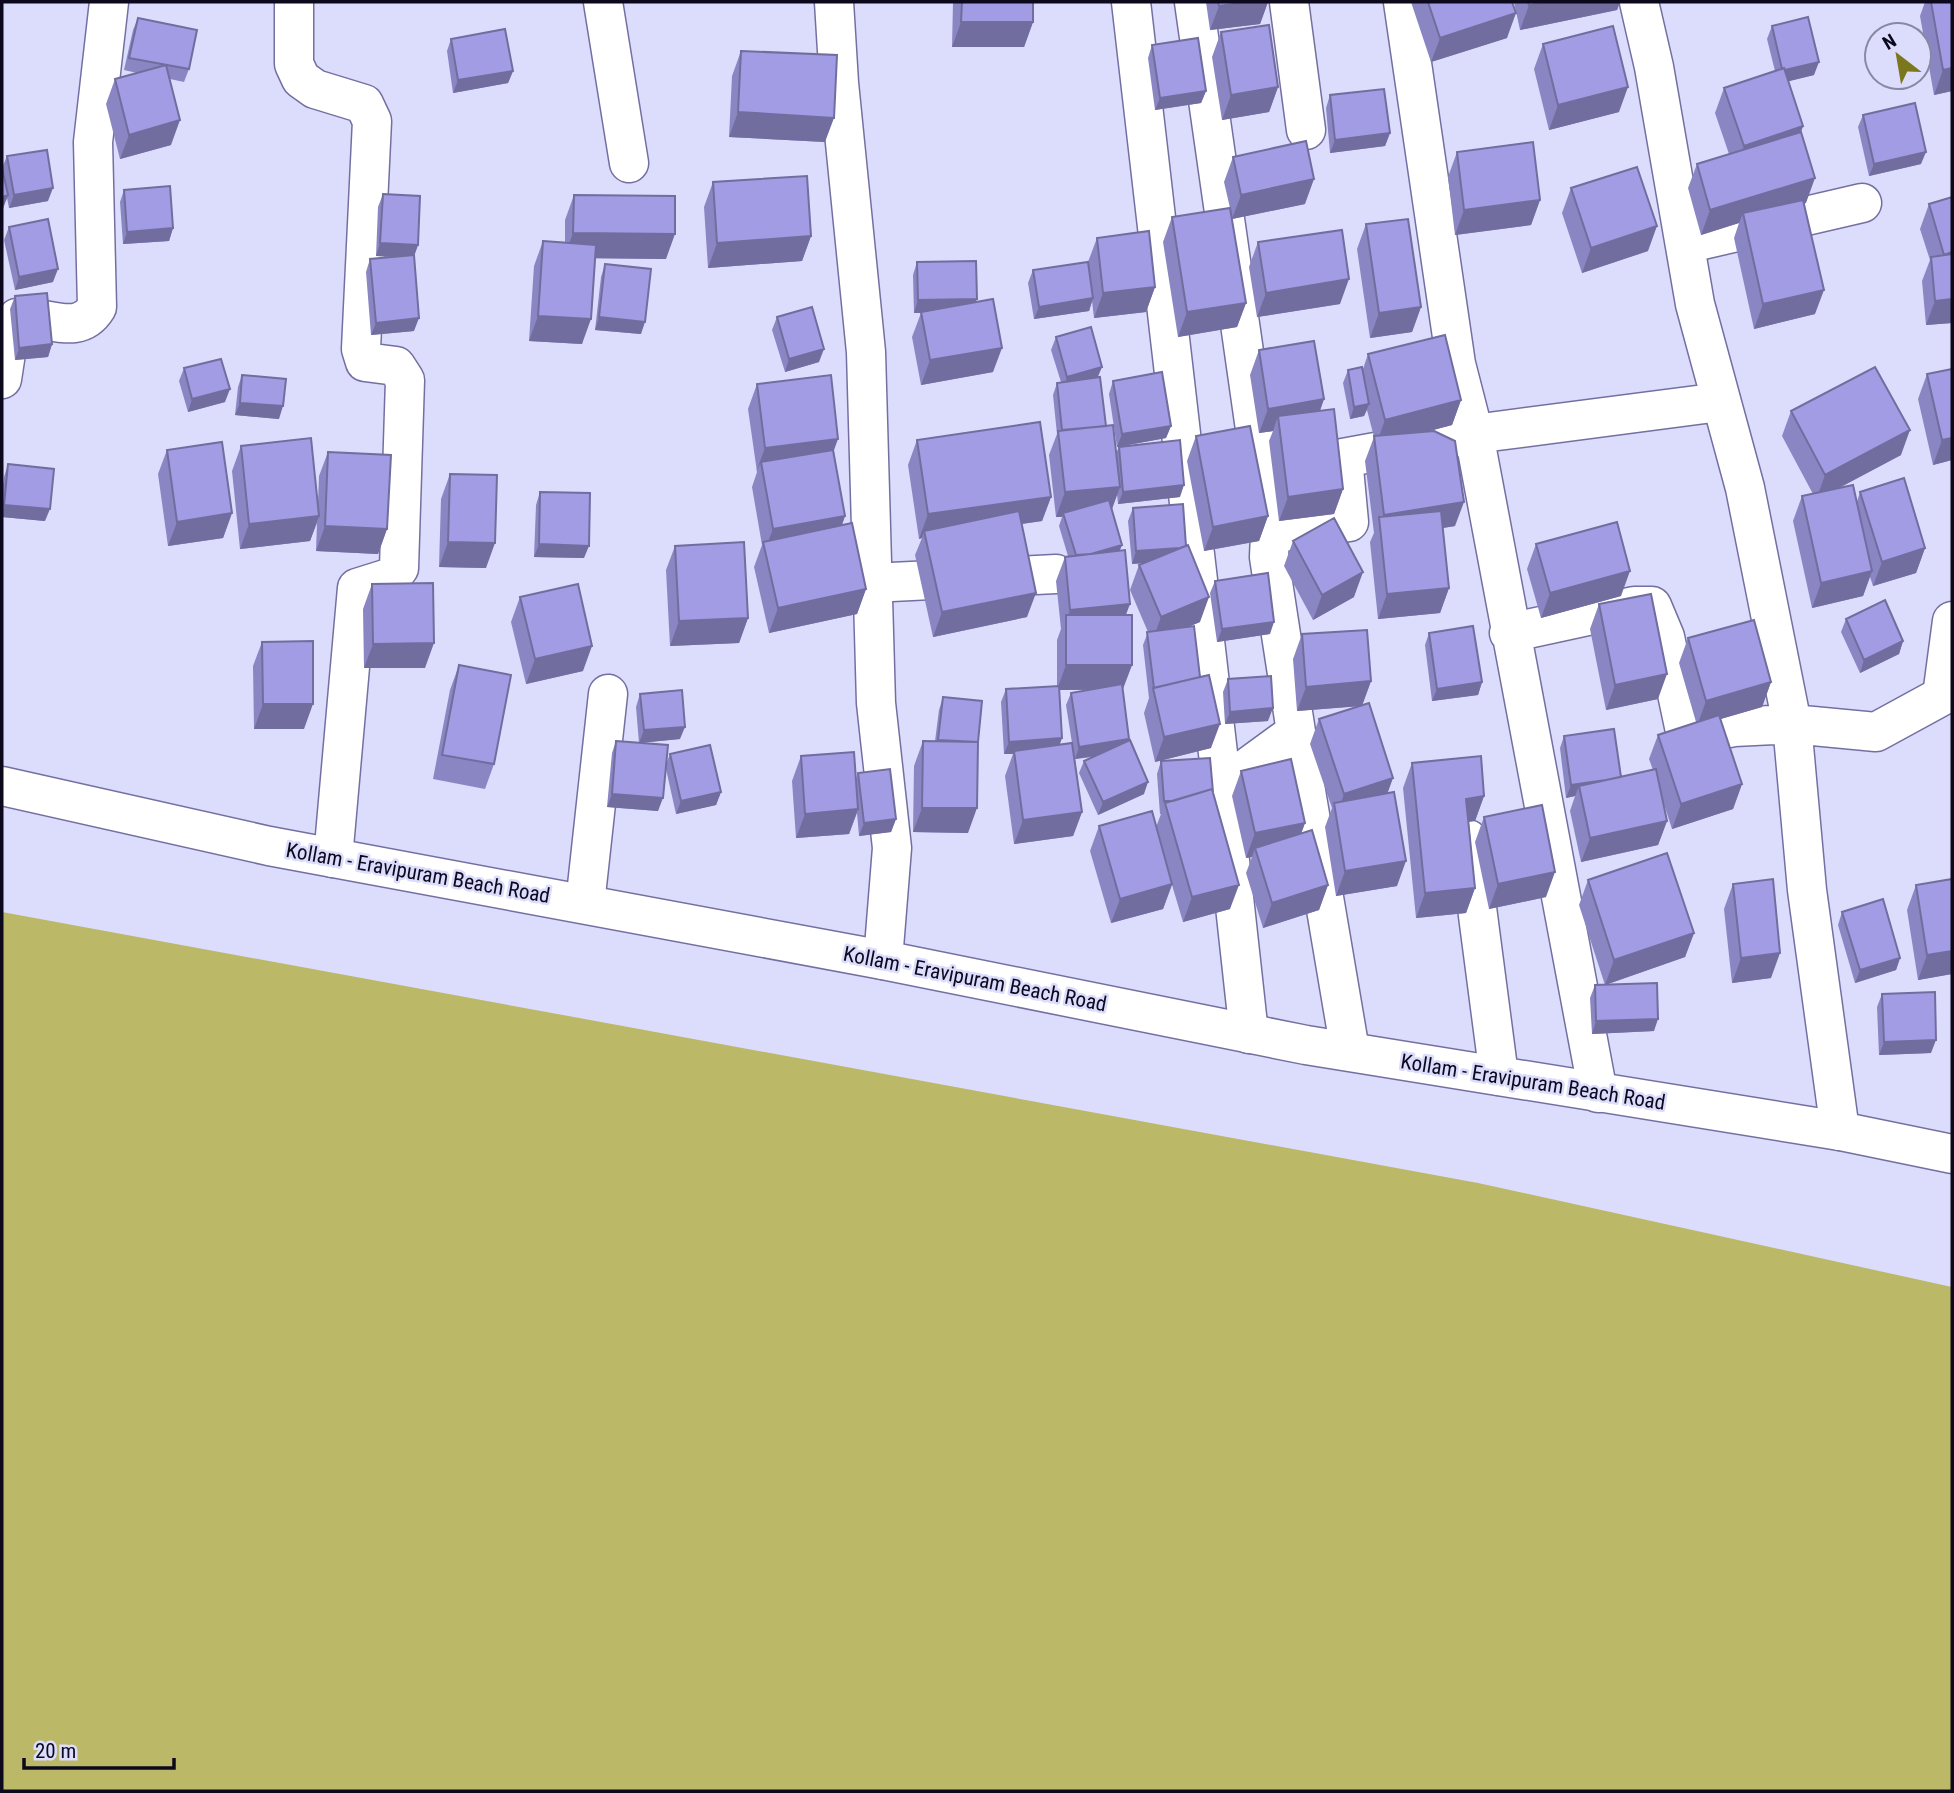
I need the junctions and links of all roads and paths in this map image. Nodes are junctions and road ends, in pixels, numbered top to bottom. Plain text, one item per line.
1 (109, 2) edge
2 (294, 2) edge
3 (603, 2) edge
4 (834, 2) edge
5 (1131, 2) edge
6 (1194, 2) edge
7 (1289, 2) edge
8 (1403, 2) edge
9 (1639, 2) edge
10 (1306, 130) dead end
11 (629, 163) dead end
12 (1862, 203) dead end
13 (1685, 244) junction
14 (2, 379) edge
15 (1720, 402) junction
16 (1474, 434) junction
17 (1270, 534) junction
18 (1056, 574) dead end
19 (871, 583) junction
20 (1952, 621) edge
21 (1509, 633) junction
22 (608, 694) dead end
23 (1792, 724) junction
24 (1296, 732) junction
25 (1221, 779) junction
26 (2, 786) edge
27 (1467, 833) edge
28 (333, 858) junction
29 (585, 904) junction
30 (883, 960) junction
31 (1249, 1034) junction
32 (1350, 1051) junction
33 (1500, 1076) junction
34 (1598, 1093) junction
35 (1840, 1132) junction
36 (1952, 1154) edge

1 - 14 street
2 - 28 street
3 - 11 street
4 - 19 street
5 - 25 street
6 - 17 street
7 - 10 street
8 - 16 street
9 - 13 street
12 - 13 street
13 - 15 street
15 - 16 street
15 - 23 street
16 - 17 street
16 - 21 street
17 - 24 street
18 - 19 street
19 - 30 street
20 - 23 street
21 - 23 street
21 - 34 street
22 - 29 street
23 - 35 street
24 - 25 street
24 - 32 street
25 - 31 street
26 - 28 street, Kollam - Eravipuram Beach Road
27 - 33 street
28 - 29 street, Kollam - Eravipuram Beach Road
29 - 30 street, Kollam - Eravipuram Beach Road
30 - 31 street, Kollam - Eravipuram Beach Road
31 - 32 street, Kollam - Eravipuram Beach Road
32 - 33 street, Kollam - Eravipuram Beach Road
33 - 34 street, Kollam - Eravipuram Beach Road
34 - 35 street, Kollam - Eravipuram Beach Road
35 - 36 street, Kollam - Eravipuram Beach Road

